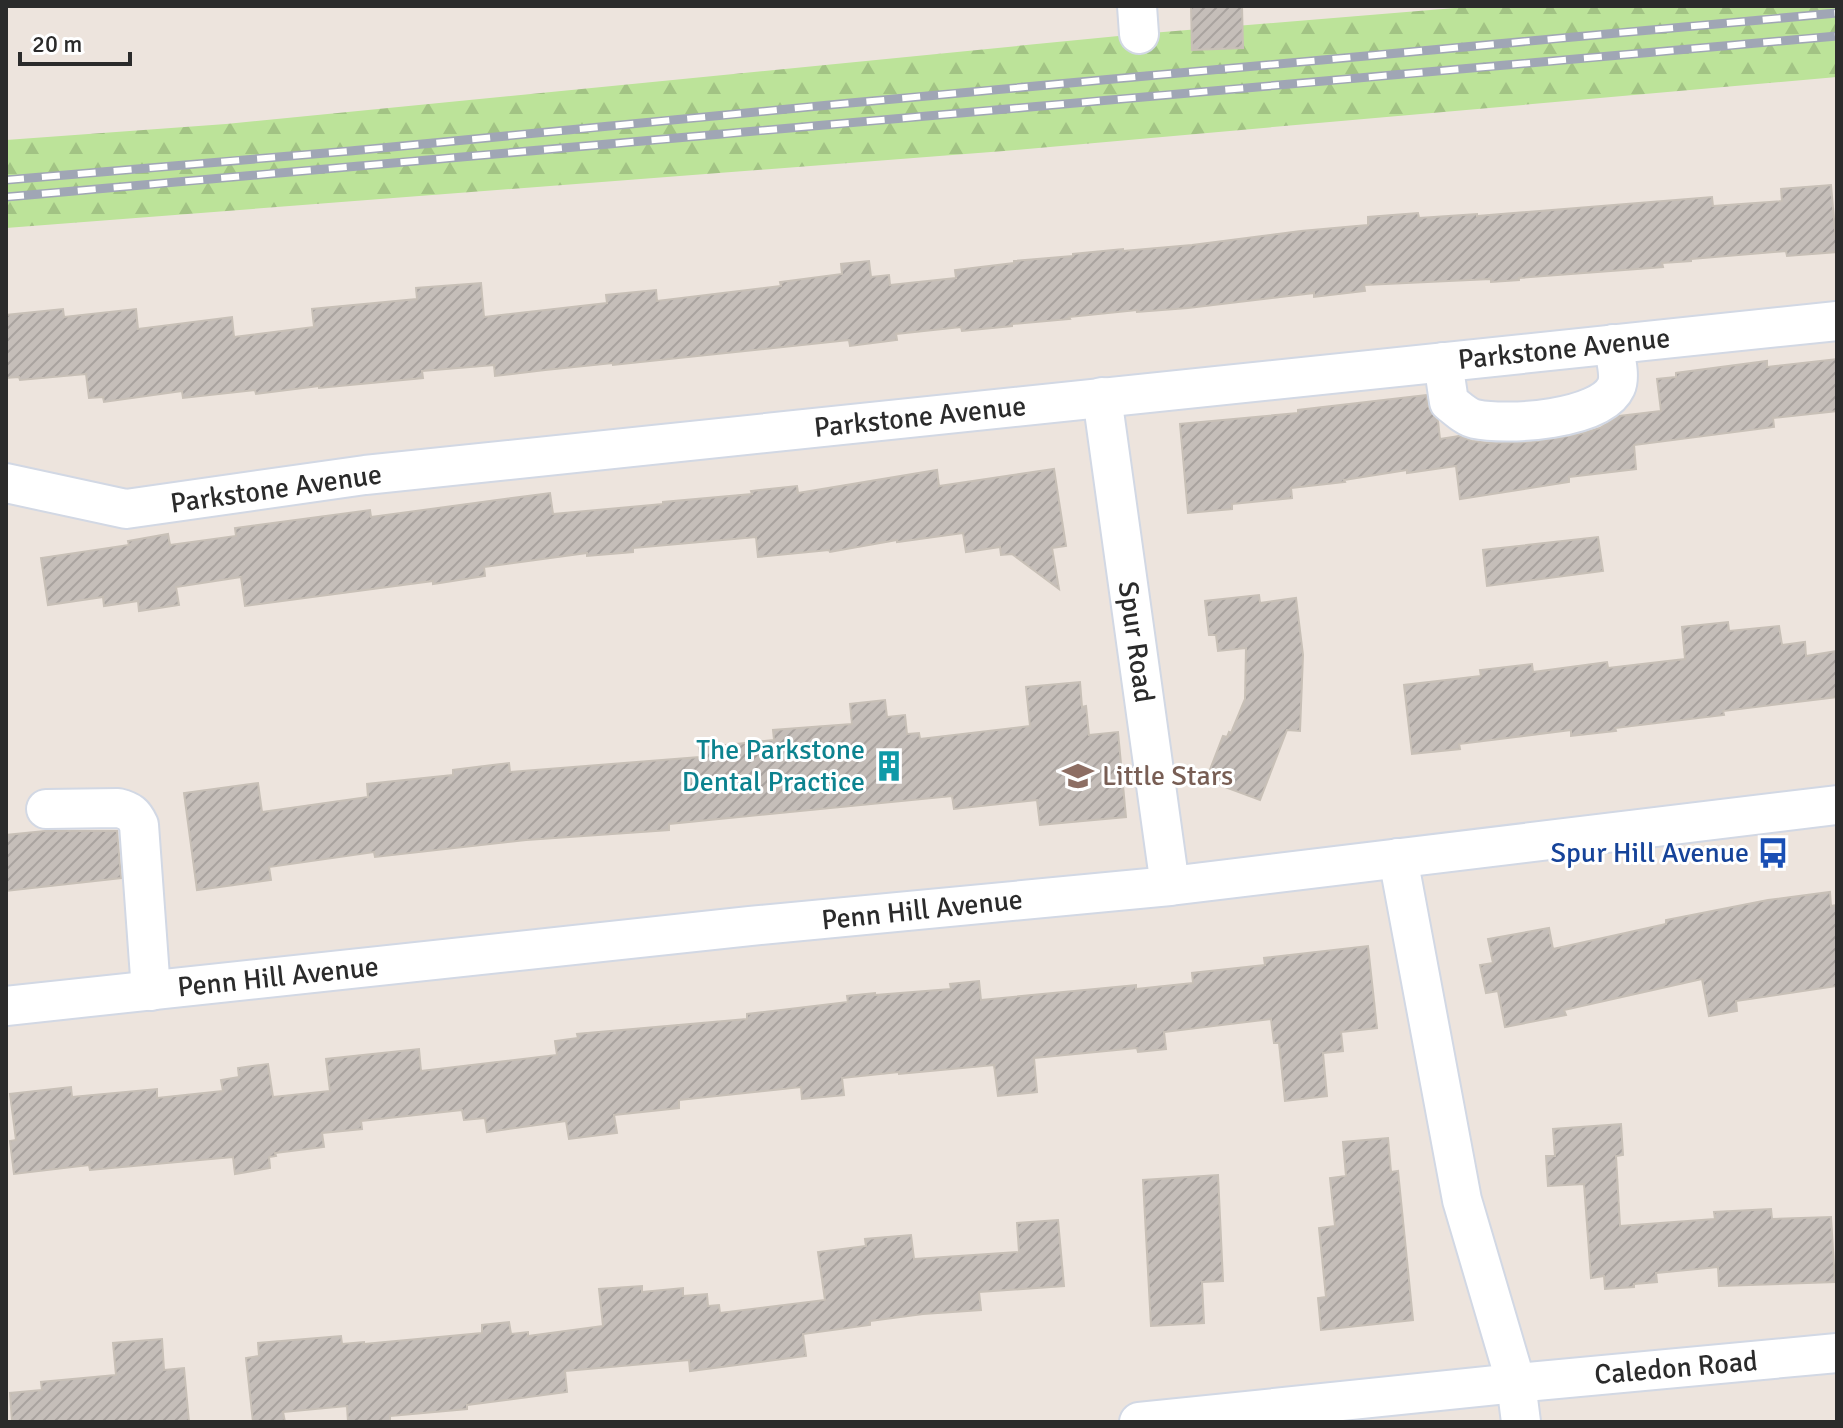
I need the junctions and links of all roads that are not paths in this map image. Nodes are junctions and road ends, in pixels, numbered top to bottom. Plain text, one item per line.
1 (1837, 321) edge
2 (1613, 344) junction
3 (1443, 362) junction
4 (1102, 397) junction
5 (6, 483) edge
6 (1837, 805) edge
7 (46, 809) dead end
8 (1398, 858) junction
9 (1170, 886) junction
10 (151, 991) junction
11 (6, 1006) edge
12 (1837, 1353) edge
13 (1516, 1383) junction
14 (1139, 1422) edge
15 (1521, 1422) edge

1 - 2 street, Parkstone Avenue
2 - 3 street, Parkstone Avenue
2 - 3 street
3 - 4 street, Parkstone Avenue
4 - 5 street, Parkstone Avenue
4 - 9 street, Spur Road
6 - 8 street, Penn Hill Avenue
7 - 10 street
8 - 9 street, Penn Hill Avenue
8 - 13 street
9 - 10 street, Penn Hill Avenue
10 - 11 street, Penn Hill Avenue
12 - 13 street, Caledon Road
13 - 14 street, Caledon Road
13 - 15 street

